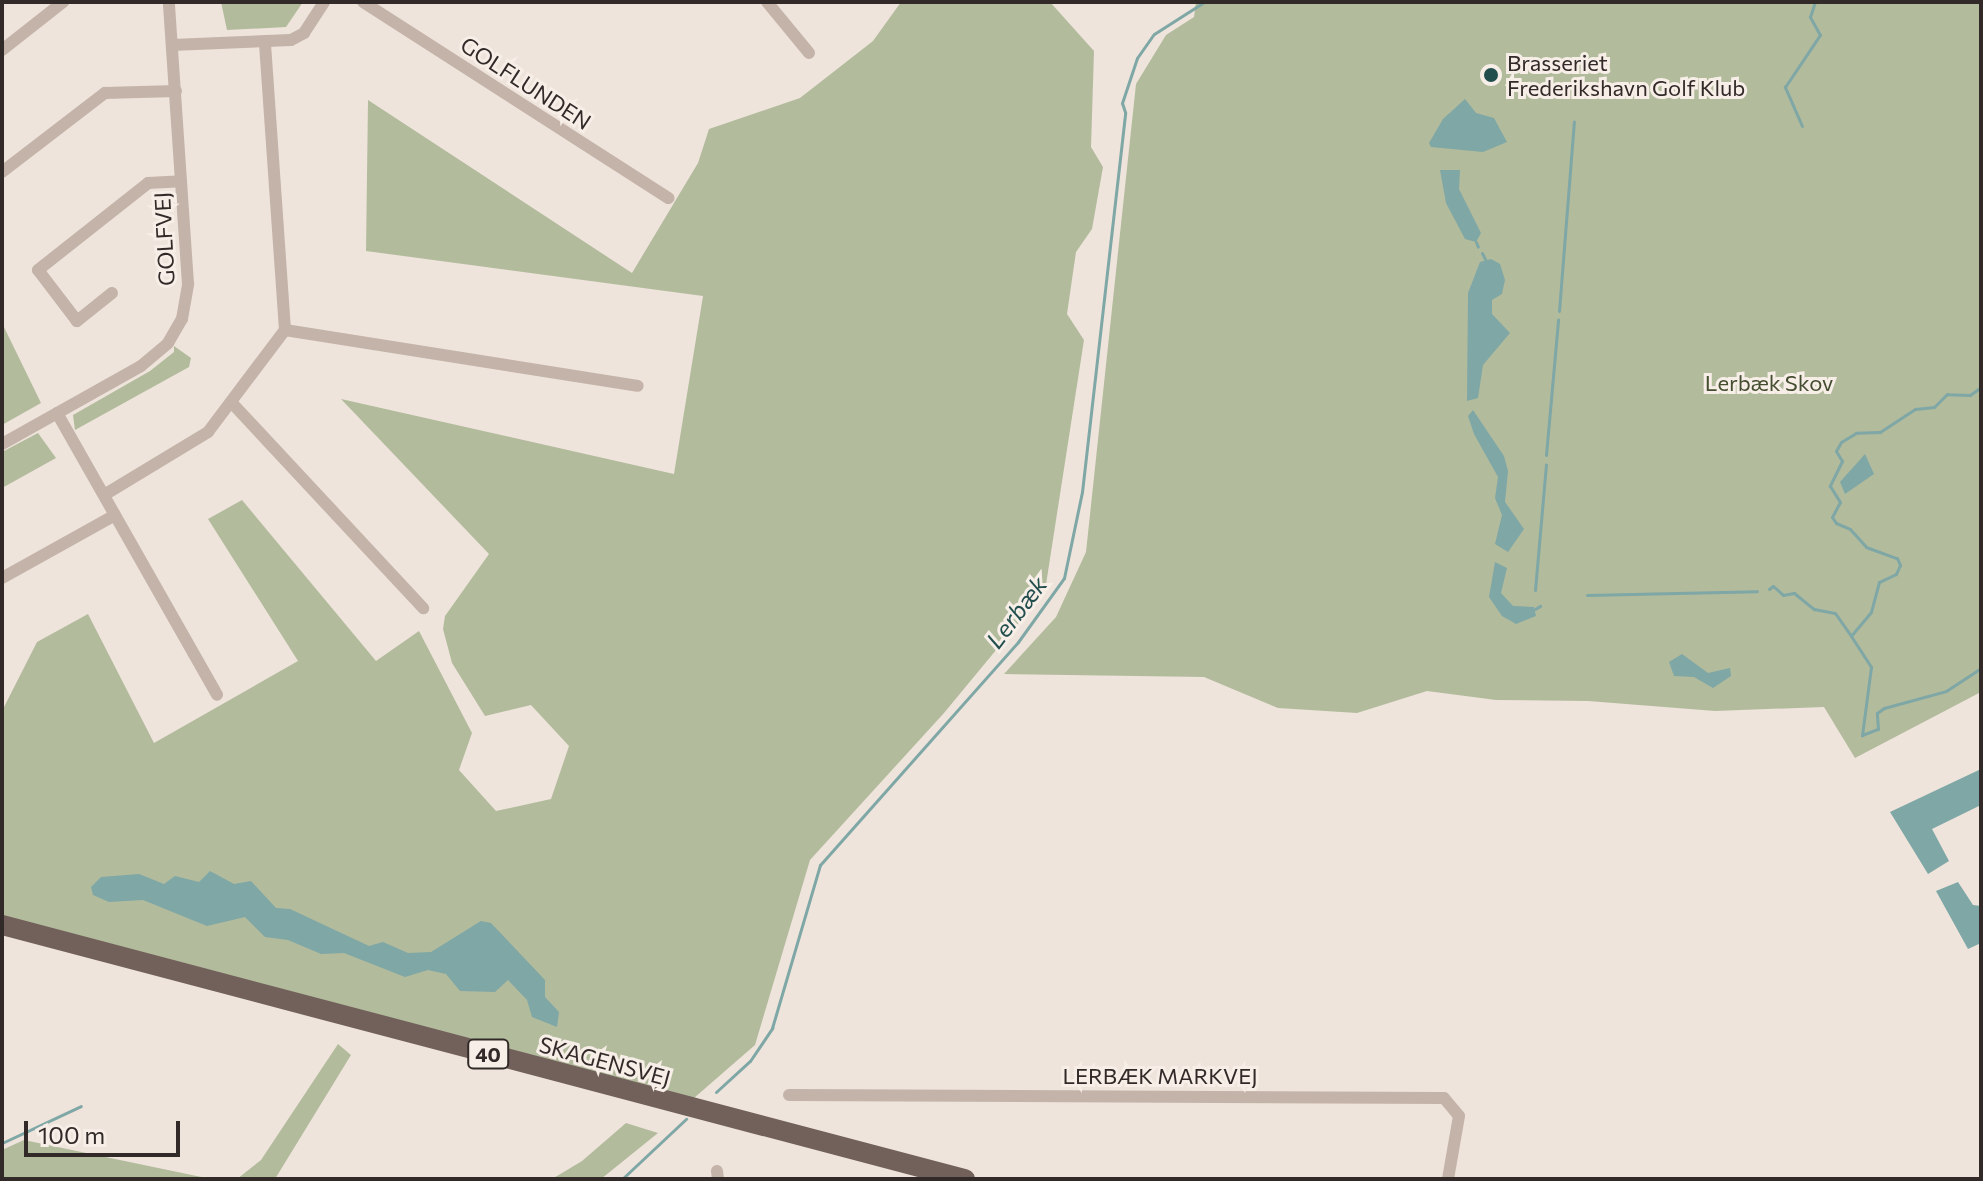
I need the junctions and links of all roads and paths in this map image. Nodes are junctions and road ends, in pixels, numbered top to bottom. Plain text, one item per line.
1 (63, 2) edge
2 (169, 2) edge
3 (324, 2) edge
4 (363, 2) edge
5 (767, 2) edge
6 (265, 42) junction
7 (172, 45) junction
8 (2, 50) edge
9 (809, 53) dead end
10 (176, 91) junction
11 (2, 172) edge
12 (181, 181) junction
13 (668, 198) dead end
14 (112, 293) dead end
15 (285, 330) junction
16 (638, 386) dead end
17 (231, 402) junction
18 (57, 413) junction
19 (2, 444) edge
20 (104, 495) junction
21 (115, 515) junction
22 (2, 578) edge
23 (423, 608) dead end
24 (217, 695) dead end
25 (2, 925) edge
26 (789, 1095) dead end
27 (900, 1171) edge
28 (965, 1179) edge
29 (1448, 1179) edge

1 - 8 street
2 - 7 street, GOLFVEJ
3 - 6 street
4 - 13 street, GOLFLUNDEN
5 - 9 street
6 - 7 street
6 - 15 street
7 - 10 street, GOLFVEJ
10 - 11 street
10 - 12 street, GOLFVEJ
12 - 14 street
12 - 18 street, GOLFVEJ
15 - 16 street
15 - 17 street
17 - 20 street
17 - 23 street
18 - 19 street, GOLFVEJ
18 - 20 street
20 - 21 street
21 - 22 street
21 - 24 street
25 - 27 main road, SKAGENSVEJ / 40
26 - 29 street, LERBÆK MARKVEJ
27 - 28 main road, SKAGENSVEJ / 40

